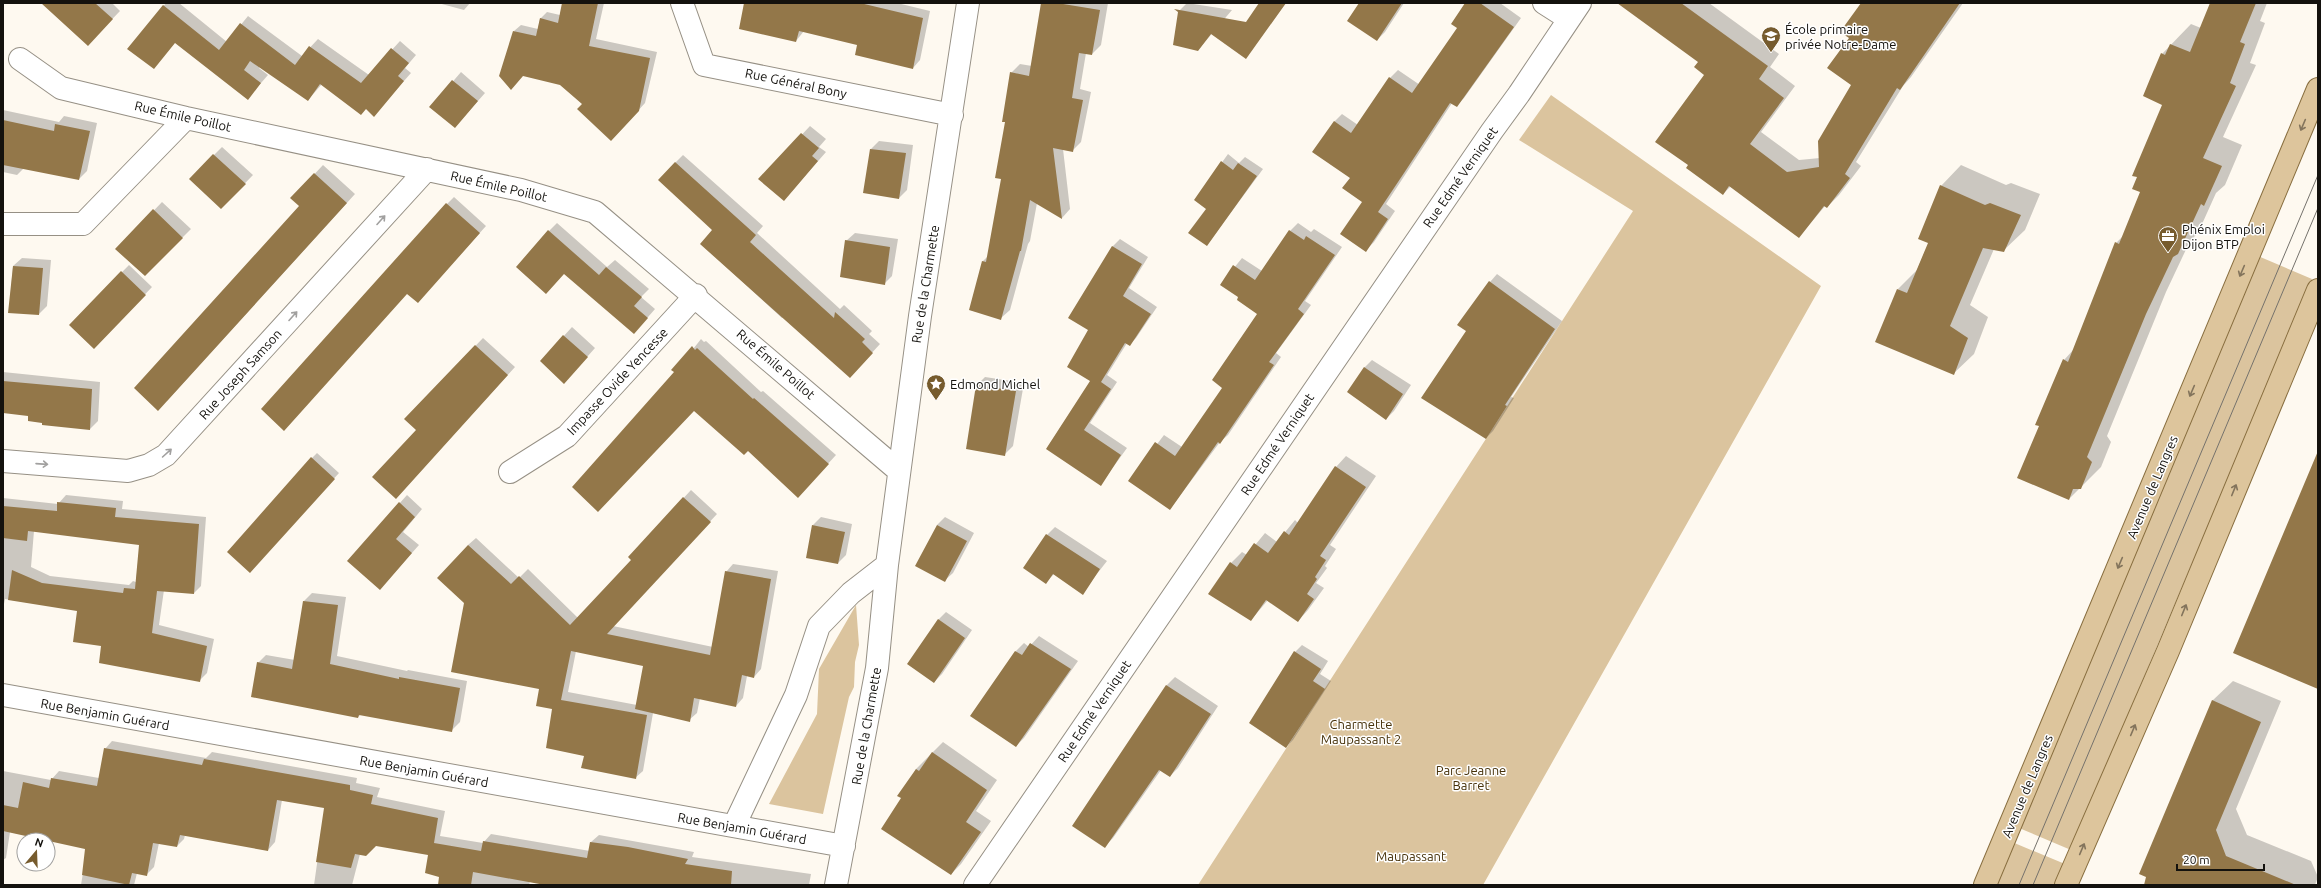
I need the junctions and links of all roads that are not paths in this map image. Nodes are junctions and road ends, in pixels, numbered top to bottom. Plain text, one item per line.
1 (682, 3) edge
2 (968, 3) edge
3 (1544, 3) edge
4 (1574, 11) edge
5 (20, 60) dead end
6 (2318, 89) edge
7 (952, 115) junction
8 (186, 118) junction
9 (427, 170) junction
10 (3, 224) edge
11 (2318, 290) edge
12 (696, 295) junction
13 (3, 461) edge
14 (899, 471) junction
15 (510, 472) dead end
16 (888, 565) junction
17 (3, 695) edge
18 (734, 826) junction
19 (844, 846) junction
20 (836, 885) edge
21 (975, 885) edge
22 (1985, 885) edge
23 (2066, 885) edge

1 - 7 street, Rue Général Bony
2 - 7 street, Rue de la Charmette
3 - 4 street
4 - 21 street, Rue Edmé Verniquet
5 - 8 street, Rue Émile Poillot
6 -> 22 main road, Avenue de Langres
7 - 14 street, Rue de la Charmette
8 - 9 street, Rue Émile Poillot
8 - 10 street
9 - 12 street, Rue Émile Poillot
13 -> 9 street, Rue Joseph Samson
23 -> 11 main road
12 - 14 street, Rue Émile Poillot
12 - 15 street, Impasse Ovide Yencesse
14 - 16 street, Rue de la Charmette
16 - 18 street
16 - 19 street, Rue de la Charmette
17 - 18 street, Rue Benjamin Guérard
18 - 19 street, Rue Benjamin Guérard
19 - 20 street, Rue de la Charmette

